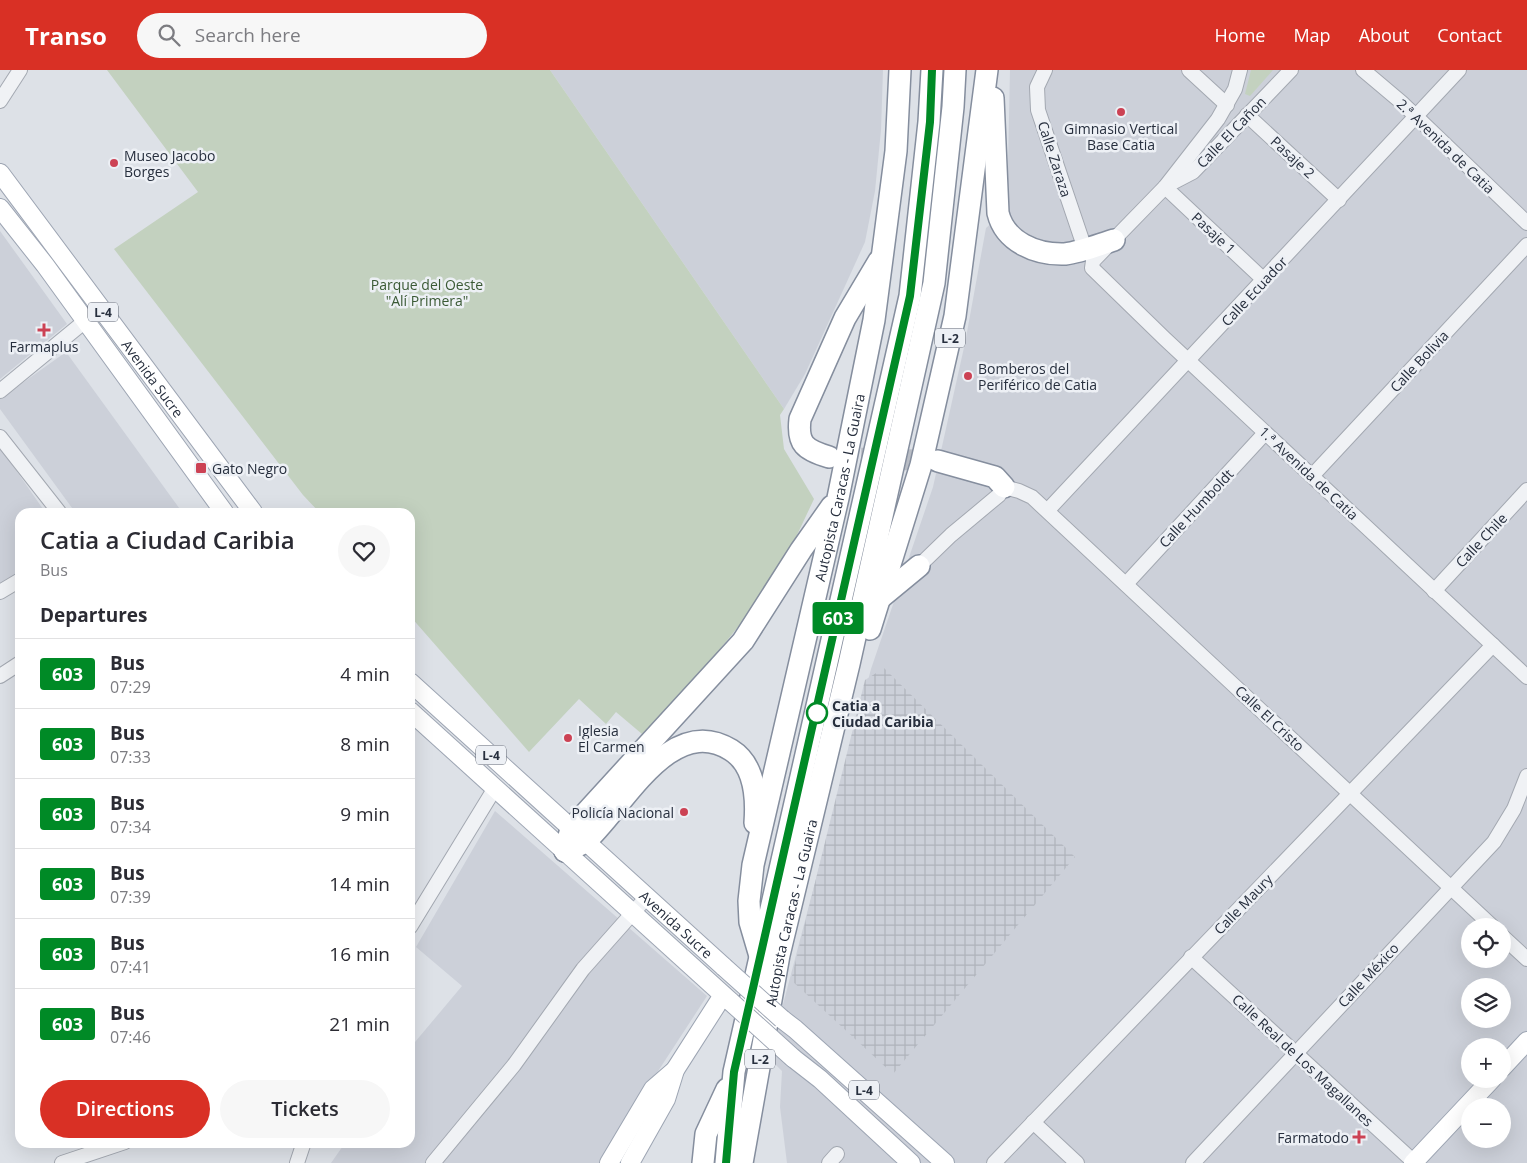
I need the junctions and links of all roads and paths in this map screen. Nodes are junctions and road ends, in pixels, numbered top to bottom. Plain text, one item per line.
1 (20, 70) edge
2 (900, 70) edge
3 (932, 70) edge
4 (955, 70) edge
5 (987, 70) edge
6 (991, 70) edge
7 (1045, 70) edge
8 (1189, 70) edge
9 (1240, 70) edge
10 (1291, 70) edge
11 (1363, 70) edge
12 (1459, 70) edge
13 (0, 101) edge
14 (1227, 105) junction
15 (1247, 115) junction
16 (1416, 117) junction
17 (0, 173) edge
18 (1165, 187) junction
19 (1339, 200) junction
20 (0, 208) edge
21 (1527, 222) edge
22 (1114, 240) joint
23 (1527, 245) edge
24 (883, 254) junction
25 (1088, 258) junction
26 (1264, 280) junction
27 (84, 322) junction
28 (1188, 361) junction
29 (0, 391) edge
30 (1265, 433) junction
31 (0, 437) edge
32 (829, 457) tunnel mouth
33 (938, 461) tunnel mouth
34 (1312, 476) junction
35 (1004, 487) junction
36 (840, 489) junction
37 (1527, 490) edge
38 (56, 508) edge
39 (221, 508) edge
40 (250, 508) edge
41 (1048, 510) junction
42 (896, 551) junction
43 (850, 564) junction
44 (919, 566) junction
45 (15, 583) edge
46 (1126, 584) junction
47 (1434, 591) junction
48 (0, 592) edge
49 (879, 599) junction
50 (1493, 645) junction
51 (849, 664) junction
52 (15, 666) edge
53 (0, 676) edge
54 (1527, 677) edge
55 (415, 687) edge
56 (415, 716) edge
57 (1527, 776) edge
58 (495, 788) junction
59 (1350, 793) junction
60 (578, 836) junction
61 (565, 851) junction
62 (752, 865) junction
63 (1450, 888) junction
64 (646, 898) junction
65 (631, 913) junction
66 (1483, 918) edge
67 (415, 919) edge
68 (1511, 944) edge
69 (770, 957) junction
70 (1191, 957) junction
71 (1527, 959) edge
72 (727, 998) junction
73 (1527, 1041) edge
74 (1296, 1053) junction
75 (1511, 1058) edge
76 (675, 1070) junction
77 (734, 1072) junction
78 (1484, 1088) edge
79 (1033, 1122) junction
80 (108, 1148) edge
81 (302, 1148) edge
82 (62, 1163) edge
83 (297, 1163) edge
84 (433, 1163) edge
85 (608, 1163) edge
86 (630, 1163) edge
87 (703, 1163) edge
88 (726, 1163) edge
89 (742, 1163) edge
90 (911, 1163) edge
91 (945, 1163) edge
92 (994, 1163) edge
93 (1077, 1163) edge
94 (1193, 1163) edge
95 (1414, 1163) edge

1 - 13 street
2 - 24 highway, Autopista Caracas - La Guaira / L-2
3 - 43 highway, Autopista Caracas - La Guaira / L-2
4 - 51 highway, Autopista Caracas - La Guaira / L-2
5 - 42 highway, Autopista Caracas - La Guaira / L-2
6 - 25 highway
7 - 25 street, Calle Zaraza
8 - 14 street
9 - 14 street
10 - 15 street, Calle El Cañon
11 - 16 street, 2.ª Avenida de Catia
12 - 16 street, Calle Ecuador
14 - 18 street
15 - 18 street, Calle El Cañon
15 - 19 street, Pasaje 2
16 - 19 street, Calle Ecuador
16 - 21 street, 2.ª Avenida de Catia
17 - 40 main road, Avenida Sucre / L-4
18 - 22 street
18 - 26 street, Pasaje 1
19 - 26 street, Calle Ecuador
20 - 27 main road, Avenida Sucre / L-4
22 - 25 highway
23 - 34 street, Calle Bolivia
24 - 32 highway
24 - 36 highway, Autopista Caracas - La Guaira / L-2
25 - 28 street, 1.ª Avenida de Catia
26 - 28 street, Calle Ecuador
27 - 29 street
27 - 39 main road, Avenida Sucre / L-4
28 - 30 street, 1.ª Avenida de Catia
28 - 41 street, Calle Ecuador
30 - 34 street, 1.ª Avenida de Catia
30 - 46 street, Calle Humboldt
31 - 38 street
33 - 35 highway
34 - 47 street, 1.ª Avenida de Catia
35 - 41 street, Calle El Cristo
35 - 44 street
36 - 43 highway, L-2
36 - 60 highway
36 - 62 highway, Autopista Caracas - La Guaira / L-2
37 - 47 street, Calle Chile
41 - 46 street, Calle El Cristo
42 - 44 highway
42 - 49 highway, Autopista Caracas - La Guaira / L-2
43 - 69 highway, Autopista Caracas - La Guaira / L-2
44 - 49 highway
45 - 48 street
46 - 59 street, Calle El Cristo
47 - 50 street, 1.ª Avenida de Catia
49 - 51 highway, Autopista Caracas - La Guaira / L-2
50 - 54 street, 1.ª Avenida de Catia
50 - 59 street, Calle Maury
51 - 69 highway, Autopista Caracas - La Guaira / L-2
52 - 53 street
55 - 60 main road, Avenida Sucre / L-4
56 - 58 main road, Avenida Sucre / L-4
57 - 63 street, Calle México
58 - 61 main road, Avenida Sucre / L-4
58 - 67 street
59 - 63 street, Calle El Cristo
59 - 70 street, Calle Maury
60 - 61 highway
60 - 62 highway
60 - 64 main road, Avenida Sucre / L-4
61 - 65 main road, Avenida Sucre / L-4
62 - 69 highway, Autopista Caracas - La Guaira / L-2
63 - 66 street, Calle El Cristo
63 - 74 street, Calle México
64 - 65 street
64 - 91 main road, Avenida Sucre / L-4, bridge
65 - 72 main road, Avenida Sucre / L-4
65 - 84 street
68 - 71 street
69 - 77 highway, Autopista Caracas - La Guaira / L-2
69 - 89 highway, Autopista Caracas - La Guaira / L-2
70 - 74 street, Calle Real de Los Magallanes
70 - 79 street, Calle Maury
72 - 76 main road
72 - 90 main road, Avenida Sucre / L-4, bridge
73 - 75 main road
74 - 94 street, Calle México
74 - 95 street, Calle Real de Los Magallanes
76 - 85 main road
76 - 86 main road
77 - 87 highway
77 - 88 highway, Autopista Caracas - La Guaira / L-2
78 - 95 main road
79 - 92 street, Calle Maury
79 - 93 street
80 - 82 street
81 - 83 street

